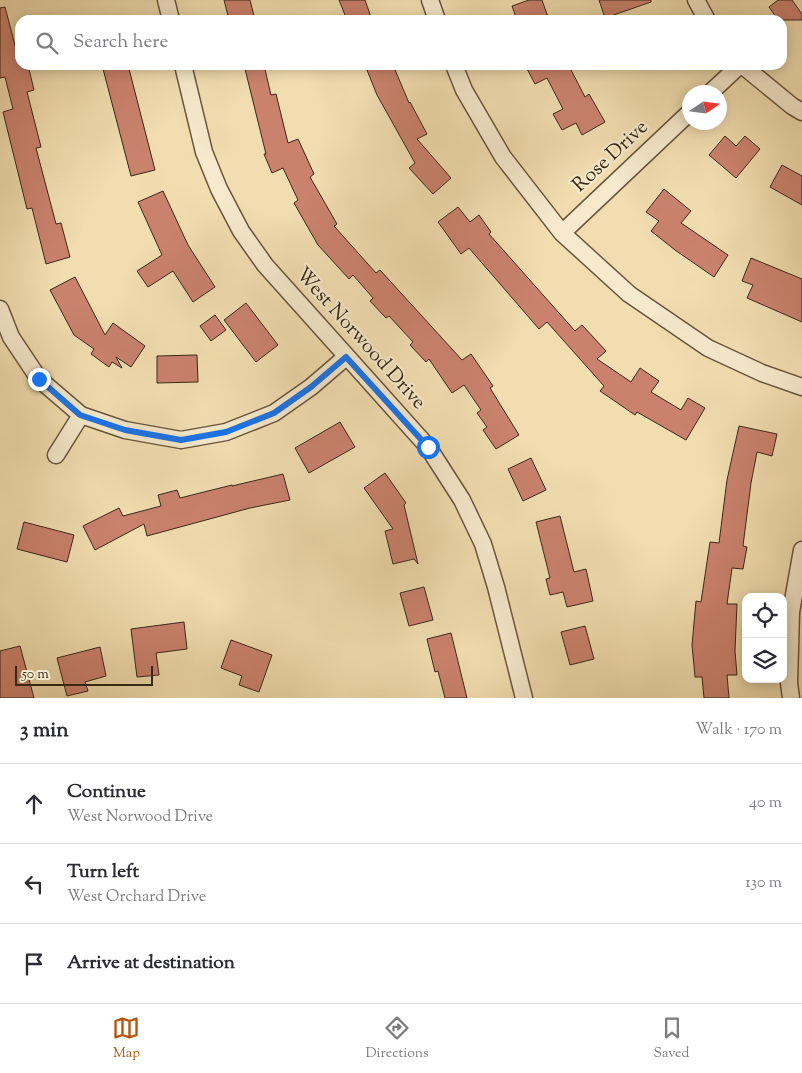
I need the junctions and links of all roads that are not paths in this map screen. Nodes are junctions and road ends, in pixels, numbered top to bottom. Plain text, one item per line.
1 (166, 0) edge
2 (430, 0) edge
3 (696, 0) edge
4 (170, 15) edge
5 (435, 15) edge
6 (704, 15) edge
7 (184, 70) edge
8 (456, 70) edge
9 (735, 70) edge
10 (747, 70) edge
11 (719, 85) edge
12 (802, 112) edge
13 (682, 120) edge
14 (562, 233) junction
15 (0, 309) edge
16 (346, 357) junction
17 (802, 387) edge
18 (80, 415) junction
19 (56, 455) dead end
20 (802, 550) edge
21 (794, 688) edge
22 (524, 698) edge

1 - 4 street
2 - 5 street
3 - 6 street
7 - 16 street, West Norwood Drive
8 - 14 street
9 - 11 street
10 - 12 street
13 - 14 street, Rose Drive
14 - 17 street
15 - 18 street
16 - 18 street
16 - 22 street, West Norwood Drive
18 - 19 street
20 - 21 street

